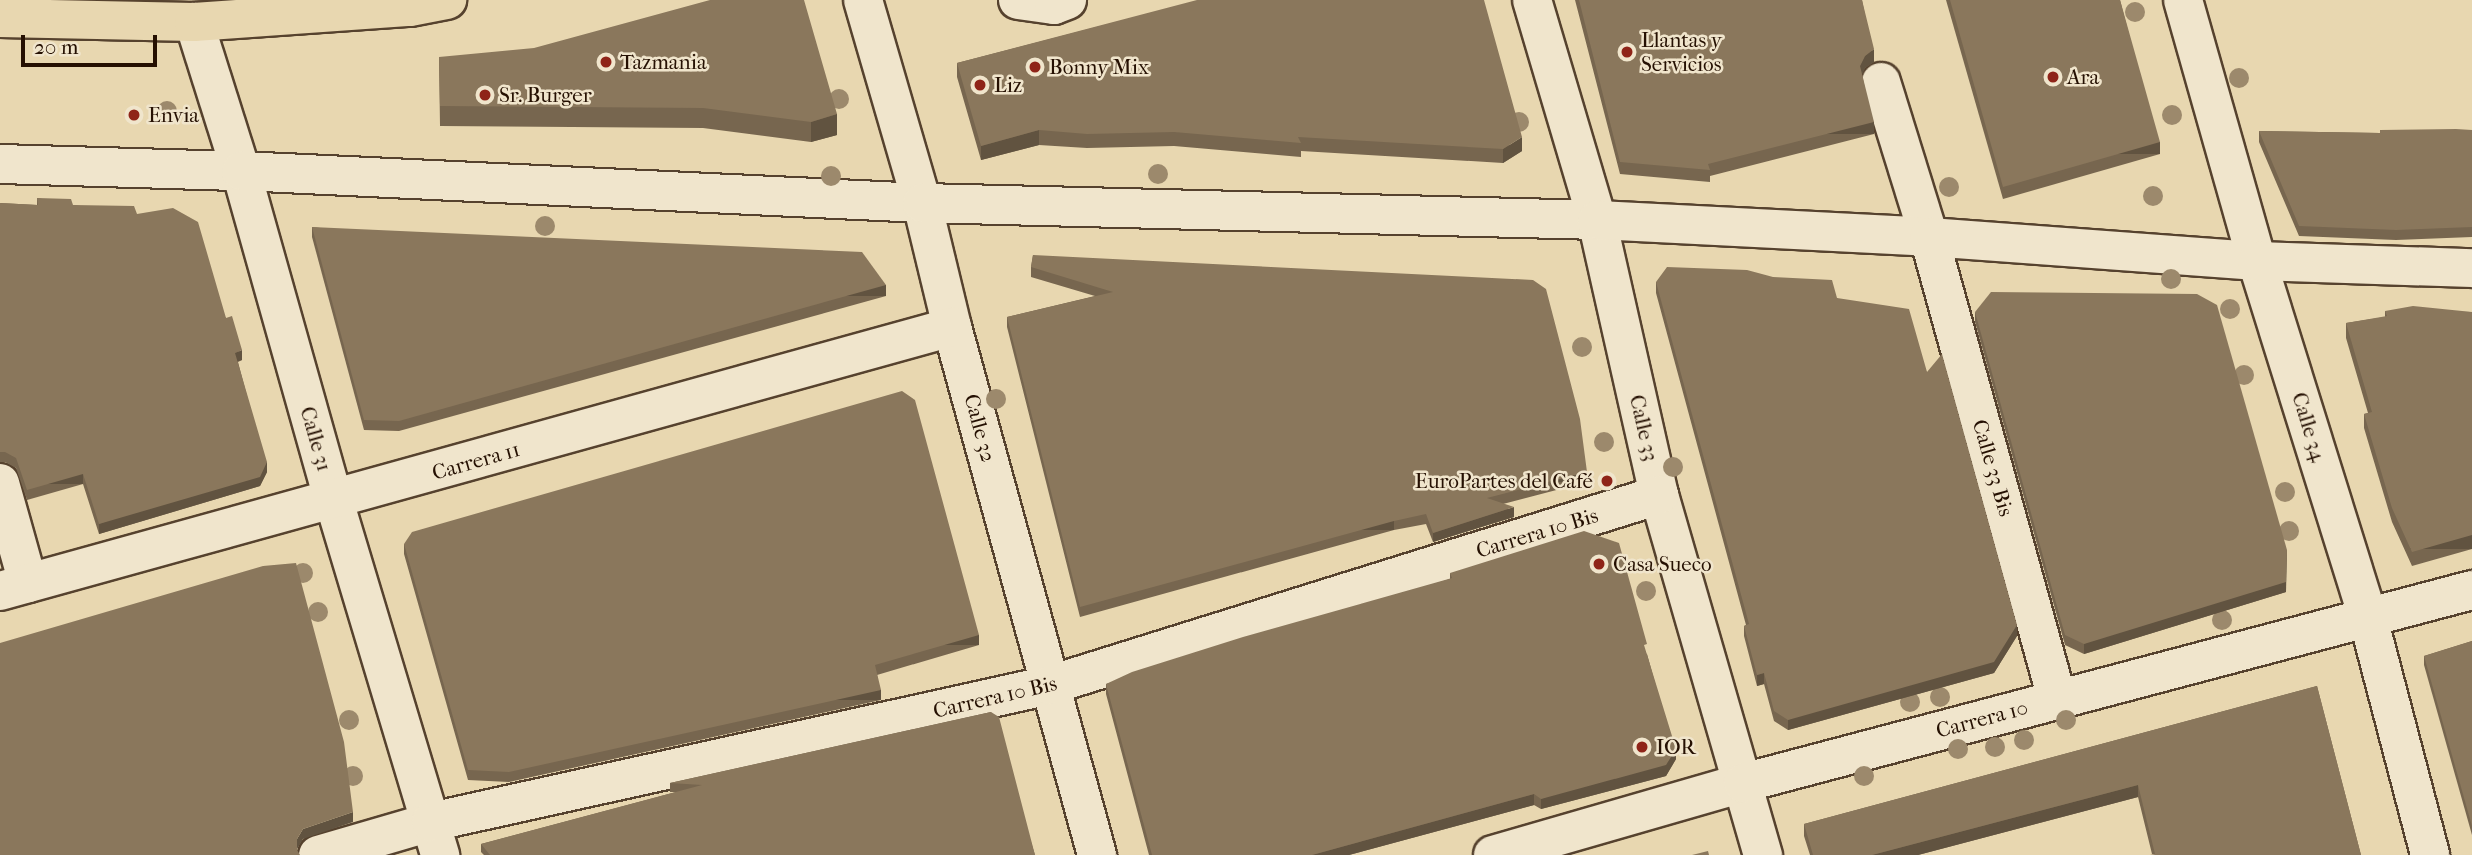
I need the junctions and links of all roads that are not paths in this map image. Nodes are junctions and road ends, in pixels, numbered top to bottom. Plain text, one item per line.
1 (447, 0) edge
2 (863, 0) edge
3 (1018, 0) edge
4 (1067, 0) edge
5 (1532, 0) edge
6 (2183, 0) edge
7 (0, 18) edge
8 (194, 22) junction
9 (1881, 82) dead end
10 (0, 164) edge
11 (241, 171) junction
12 (922, 203) junction
13 (1597, 220) junction
14 (1929, 237) junction
15 (2257, 261) junction
16 (2472, 268) edge
17 (952, 327) junction
18 (0, 483) edge
19 (1659, 495) junction
20 (334, 501) junction
21 (14, 587) edge
22 (2472, 590) edge
23 (2368, 618) junction
24 (1050, 685) junction
25 (2057, 699) junction
26 (1743, 783) junction
27 (435, 839) edge
28 (318, 855) edge
29 (1097, 855) edge
30 (1493, 855) edge
31 (1763, 855) edge
32 (2430, 855) edge

1 - 8 main road
2 - 12 street, Calle 32
3 - 4 street
5 - 13 street, Calle 33
6 - 15 street, Calle 34
7 - 8 main road
8 - 11 street, Calle 31
9 - 14 street, Calle 33 Bis
10 - 11 street
11 - 12 street
11 - 20 street, Calle 31
12 - 13 street
12 - 17 street, Calle 32
13 - 14 street
13 - 19 street, Calle 33
14 - 15 street
14 - 25 street, Calle 33 Bis
15 - 16 street
15 - 23 street, Calle 34
17 - 20 street, Carrera 11
17 - 24 street, Calle 32
18 - 21 street
19 - 24 street, Carrera 10 Bis
19 - 26 street, Calle 33
20 - 21 street, Carrera 11
20 - 27 street, Calle 31
22 - 23 street, Carrera 10
23 - 25 street, Carrera 10
23 - 32 street, Calle 34
24 - 27 street, Carrera 10 Bis
24 - 29 street, Calle 32
25 - 26 street, Carrera 10
26 - 30 street, Carrera 10
26 - 31 street, Calle 33
27 - 28 street, Carrera 10 Bis

